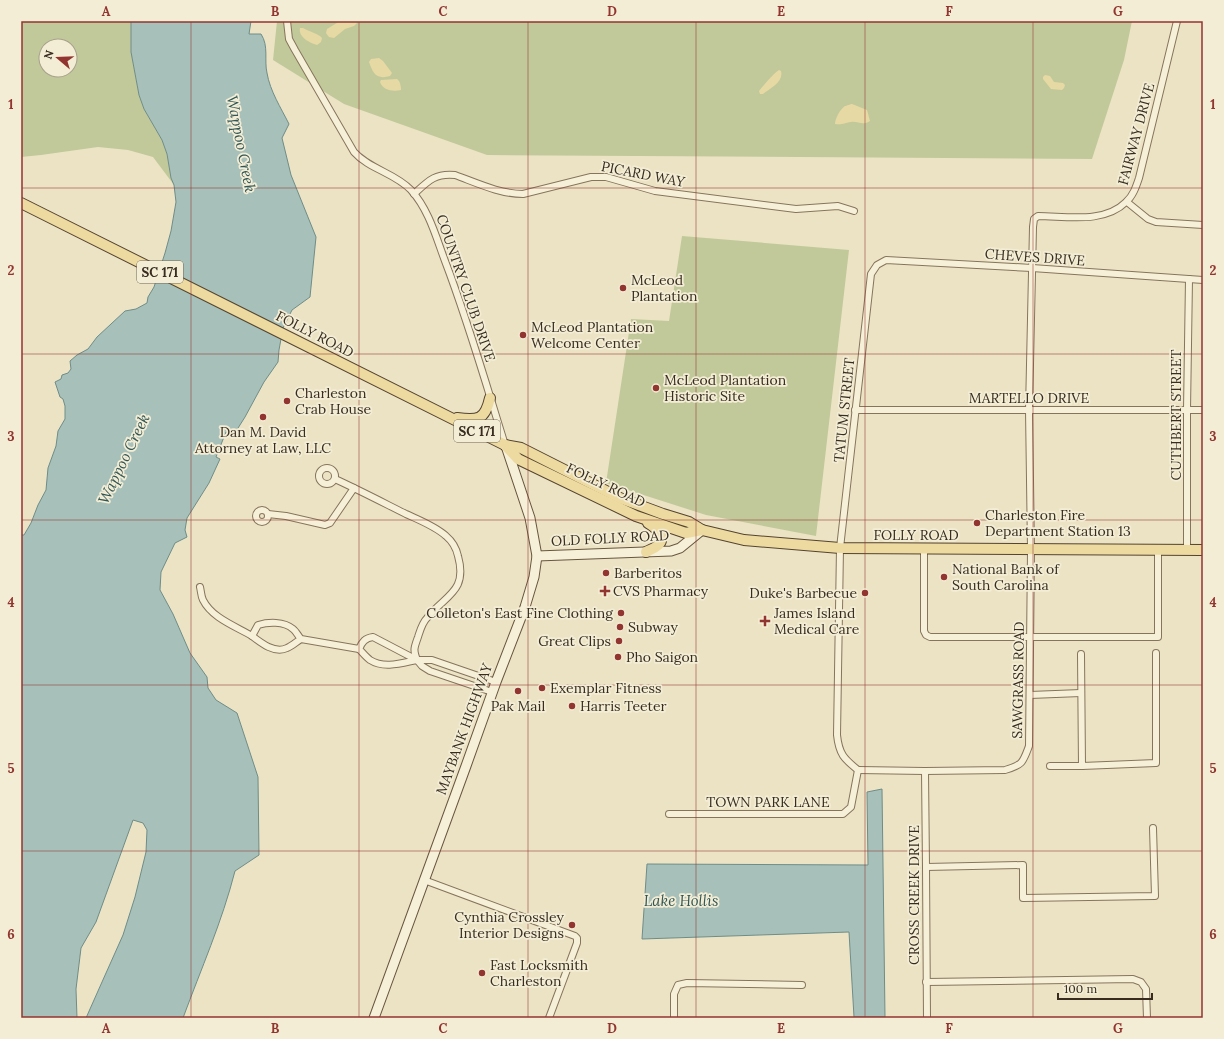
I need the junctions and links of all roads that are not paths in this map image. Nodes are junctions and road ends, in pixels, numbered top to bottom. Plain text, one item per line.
1 (288, 21) edge
2 (1177, 21) edge
3 (414, 194) junction
4 (1127, 202) junction
5 (21, 203) edge
6 (854, 211) dead end
7 (1203, 225) edge
8 (1032, 268) junction
9 (871, 274) joint
10 (1189, 279) junction
11 (1203, 280) edge
12 (490, 398) junction
13 (855, 410) junction
14 (1029, 410) junction
15 (1187, 410) junction
16 (1203, 410) edge
17 (449, 417) junction
18 (505, 445) junction
19 (335, 479) dead end
20 (354, 488) junction
21 (268, 514) dead end
22 (636, 516) junction
23 (702, 530) junction
24 (840, 548) junction
25 (924, 549) junction
26 (1158, 549) junction
27 (1031, 550) junction
28 (1187, 550) junction
29 (1203, 550) edge
30 (646, 552) junction
31 (537, 556) junction
32 (200, 587) dead end
33 (252, 636) junction
34 (1030, 637) junction
35 (301, 639) junction
36 (359, 649) junction
37 (1156, 653) dead end
38 (1081, 654) dead end
39 (417, 660) junction
40 (496, 682) junction
41 (492, 692) junction
42 (1081, 693) junction
43 (1030, 695) junction
44 (1050, 766) dead end
45 (1082, 766) junction
46 (858, 770) junction
47 (925, 771) junction
48 (669, 814) dead end
49 (1153, 828) dead end
50 (926, 867) junction
51 (424, 880) junction
52 (926, 982) junction
53 (802, 985) dead end
54 (374, 1018) edge
55 (550, 1018) edge
56 (674, 1018) edge
57 (927, 1018) edge
58 (1147, 1018) edge

1 - 3 street, COUNTRY CLUB DRIVE
2 - 4 street, FAIRWAY DRIVE
3 - 6 street, PICARD WAY
3 - 12 street, COUNTRY CLUB DRIVE
4 - 7 street
4 - 8 street, FAIRWAY DRIVE
5 - 17 main road, FOLLY ROAD / SC 171
8 - 9 street, CHEVES DRIVE
8 - 10 street, CHEVES DRIVE
8 - 14 street, SAWGRASS ROAD
9 - 13 street, TATUM STREET
10 - 11 street, CHEVES DRIVE
10 - 15 street, CUTHBERT STREET
12 - 17 main road
12 - 18 street, COUNTRY CLUB DRIVE
13 - 14 street, MARTELLO DRIVE
13 - 24 street, TATUM STREET
14 - 15 street, MARTELLO DRIVE
14 - 27 street, SAWGRASS ROAD
15 - 16 street, MARTELLO DRIVE
15 - 28 street, CUTHBERT STREET
17 - 18 main road, FOLLY ROAD / SC 171
18 - 22 main road, FOLLY ROAD
18 - 23 main road, FOLLY ROAD
18 - 31 main road, MAYBANK HIGHWAY
19 - 20 street
20 - 21 street
20 - 39 street
22 - 23 main road, FOLLY ROAD
22 - 30 main road
23 - 24 main road, FOLLY ROAD
23 - 30 main road, OLD FOLLY ROAD
24 - 25 main road, FOLLY ROAD
24 - 46 street
25 - 27 main road, FOLLY ROAD
25 - 34 street
26 - 27 main road, FOLLY ROAD
26 - 28 main road, FOLLY ROAD
26 - 34 street
27 - 34 street, SAWGRASS ROAD
28 - 29 main road, FOLLY ROAD
30 - 31 main road, OLD FOLLY ROAD
31 - 40 main road, MAYBANK HIGHWAY
32 - 33 street
33 - 35 street
33 - 35 street
34 - 43 street, SAWGRASS ROAD
35 - 36 street
36 - 39 street
36 - 39 street
37 - 45 street
38 - 42 street
39 - 40 street
39 - 41 street
40 - 41 main road, MAYBANK HIGHWAY
41 - 51 main road, MAYBANK HIGHWAY
42 - 43 street
42 - 45 street
43 - 47 street, SAWGRASS ROAD
44 - 45 street
46 - 47 street, SAWGRASS ROAD
46 - 48 street, TOWN PARK LANE
47 - 50 street, CROSS CREEK DRIVE
49 - 50 street
50 - 52 street, CROSS CREEK DRIVE
51 - 54 main road, MAYBANK HIGHWAY
51 - 55 street
52 - 57 street, CROSS CREEK DRIVE
52 - 58 street
53 - 56 street

